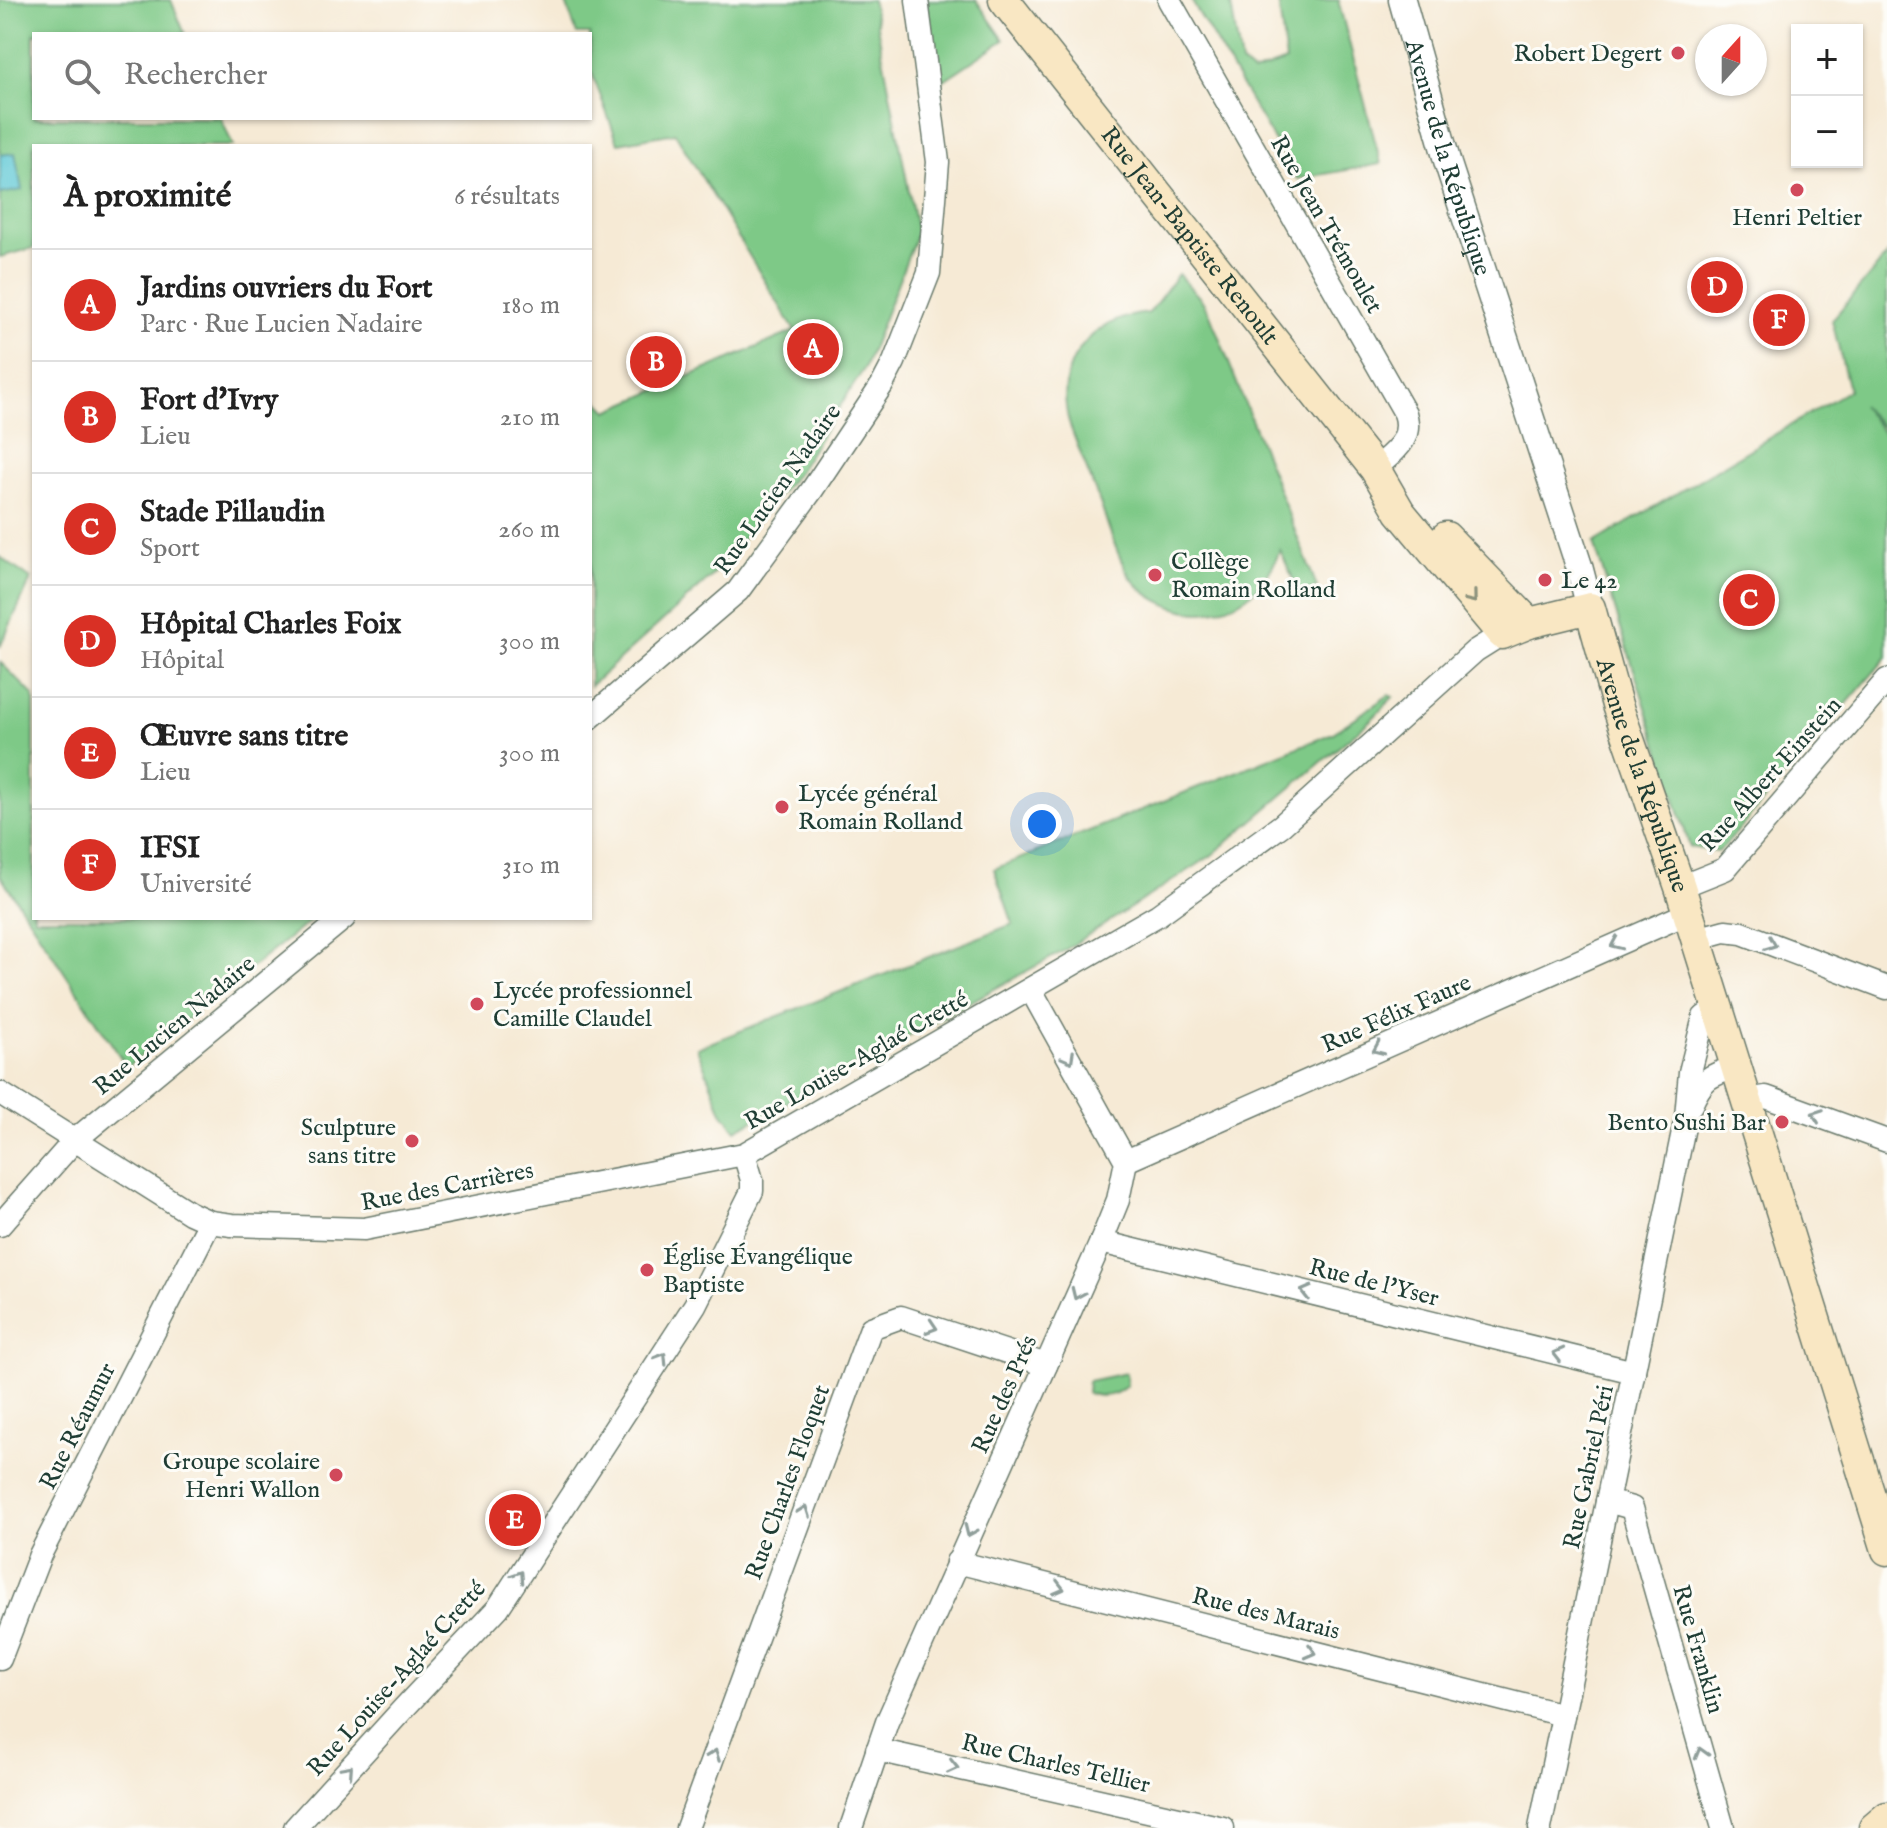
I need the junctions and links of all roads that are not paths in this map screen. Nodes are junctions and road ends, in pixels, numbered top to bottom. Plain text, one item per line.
1 (917, 0) edge
2 (1004, 0) edge
3 (1169, 0) edge
4 (1402, 0) edge
5 (1375, 469) junction
6 (1590, 608) junction
7 (1515, 628) junction
8 (1887, 680) edge
9 (592, 716) edge
10 (1688, 913) junction
11 (342, 920) edge
12 (1887, 988) edge
13 (1031, 990) junction
14 (1717, 1008) junction
15 (1735, 1067) junction
16 (0, 1093) edge
17 (1746, 1100) junction
18 (1686, 1117) junction
19 (74, 1141) junction
20 (1887, 1141) edge
21 (744, 1154) junction
22 (1126, 1161) junction
23 (210, 1222) junction
24 (0, 1225) edge
25 (1101, 1242) junction
26 (1046, 1365) junction
27 (1634, 1372) junction
28 (1607, 1501) junction
29 (1887, 1550) edge
30 (957, 1562) junction
31 (0, 1659) edge
32 (1563, 1715) junction
33 (877, 1750) junction
34 (1887, 1817) edge
35 (295, 1828) edge
36 (687, 1828) edge
37 (851, 1828) edge
38 (1223, 1828) edge
39 (1540, 1828) edge
40 (1723, 1828) edge
41 (1874, 1828) edge

1 - 9 street, Rue Lucien Nadaire
2 - 5 main road, Rue Jean-Baptiste Renoult
3 - 5 street, Rue Jean Trémoulet
4 - 6 street, Avenue de la République
5 - 7 main road, Rue Jean-Baptiste Renoult
6 - 7 main road
6 - 10 main road, Avenue de la République
7 - 13 street, Rue Louise-Aglaé Cretté
8 - 10 street, Rue Albert Einstein
10 -> 12 street
10 - 14 main road, Avenue de la République
10 -> 22 street, Rue Félix Faure
11 - 19 street, Rue Lucien Nadaire
13 - 21 street, Rue Louise-Aglaé Cretté
13 -> 22 street
14 - 15 main road, Avenue de la République
14 - 18 street, Rue Gabriel Péri
15 - 17 main road, Avenue de la République
15 - 18 street, Rue Gabriel Péri
16 - 19 street, Rue des Carrières
20 -> 17 street
17 - 29 main road, Avenue de la République
18 - 27 street, Rue Gabriel Péri
19 - 23 street, Rue des Carrières
19 - 24 street, Rue Lucien Nadaire
21 - 23 street, Rue des Carrières
35 -> 21 street, Rue Louise-Aglaé Cretté
22 - 25 street, Rue des Prés
23 - 31 street, Rue Réaumur
25 -> 26 street, Rue des Prés
27 -> 25 street, Rue de l'Yser
26 -> 30 street, Rue des Prés
36 -> 26 street, Rue Charles Floquet
27 - 28 street, Rue Gabriel Péri
28 - 32 street, Rue Gabriel Péri
40 -> 28 street, Rue Franklin
30 -> 32 street, Rue des Marais
30 - 33 street, Rue des Prés
32 - 39 street, Rue Gabriel Péri
33 - 37 street, Rue des Prés
33 -> 38 street, Rue Charles Tellier
34 - 41 main road

